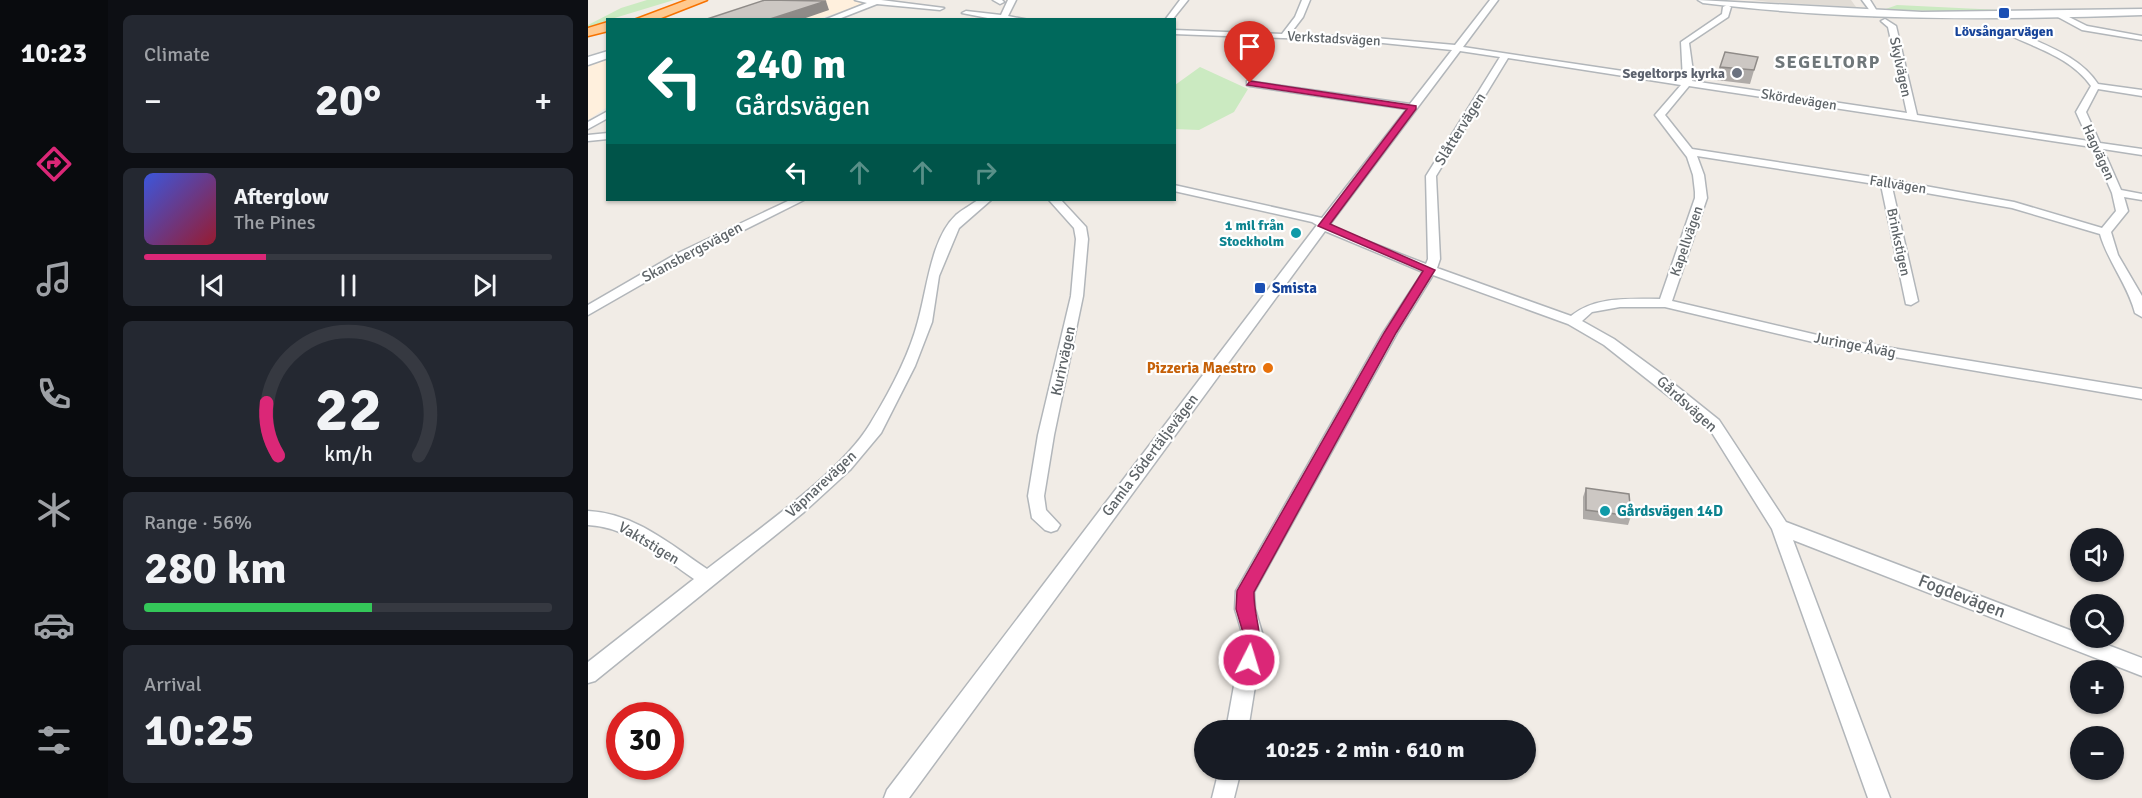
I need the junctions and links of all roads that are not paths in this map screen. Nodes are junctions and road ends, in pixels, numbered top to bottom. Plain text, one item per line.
1 (685, 0) edge
2 (700, 0) edge
3 (858, 0) edge
4 (920, 0) edge
5 (1012, 0) edge
6 (1184, 0) edge
7 (1306, 0) edge
8 (1494, 0) edge
9 (1703, 0) edge
10 (1866, 0) edge
11 (1727, 4) edge
12 (876, 6) junction
13 (906, 6) junction
14 (1774, 7) junction
15 (940, 8) dead end
16 (2142, 12) edge
17 (966, 13) dead end
18 (2061, 15) junction
19 (1881, 17) junction
20 (632, 18) edge
21 (647, 18) edge
22 (834, 18) edge
23 (1003, 18) edge
24 (1170, 18) edge
25 (606, 27) edge
26 (2085, 28) junction
27 (2067, 30) dead end
28 (606, 31) edge
29 (2008, 31) dead end
30 (588, 32) edge
31 (1176, 32) edge
32 (1284, 36) junction
33 (588, 37) edge
34 (2142, 38) edge
35 (1456, 48) junction
36 (606, 55) edge
37 (1506, 55) junction
38 (588, 61) edge
39 (1687, 82) junction
40 (1250, 83) dead end
41 (2095, 86) junction
42 (2142, 93) edge
43 (1413, 107) junction
44 (606, 115) edge
45 (1912, 116) junction
46 (588, 126) edge
47 (606, 136) edge
48 (588, 138) edge
49 (2093, 144) junction
50 (1689, 152) junction
51 (2142, 152) edge
52 (1887, 183) junction
53 (1176, 188) edge
54 (2117, 193) junction
55 (2142, 197) edge
56 (796, 201) edge
57 (984, 201) edge
58 (1056, 201) edge
59 (1324, 226) junction
60 (2104, 232) junction
61 (1430, 270) junction
62 (1911, 301) dead end
63 (1665, 303) junction
64 (588, 311) edge
65 (2142, 313) edge
66 (1573, 321) junction
67 (2142, 394) edge
68 (588, 518) edge
69 (1051, 525) dead end
70 (1780, 527) junction
71 (707, 578) junction
72 (2142, 667) edge
73 (588, 674) edge
74 (1239, 720) edge
75 (1227, 780) edge
76 (895, 798) edge
77 (1222, 798) edge
78 (1880, 798) edge

1 - 20 highway
2 - 21 highway
3 - 12 street
4 - 13 street
5 - 23 street
6 - 24 street
7 - 32 street
8 - 35 street, Gamla Södertäljevägen
9 - 14 street
10 - 19 street, Skylvägen
11 - 14 street
11 - 39 street
12 - 13 street
12 - 22 street
13 - 15 street
14 - 19 street
16 - 18 street
17 - 23 street
18 - 19 street
18 - 26 street
19 - 45 street, Skylvägen
25 - 30 highway
26 - 27 street
26 - 34 street
28 - 33 highway
29 - 41 street
31 - 32 street, Verkstadsvägen
32 - 35 street, Verkstadsvägen
35 - 37 street, Skördevägen
35 - 43 street, Gamla Södertäljevägen
36 - 38 street
37 - 39 street, Skördevägen
37 - 61 street, Slåttervägen
39 - 45 street, Skördevägen
39 - 50 street, Kapellvägen
40 - 43 street
41 - 42 street
41 - 49 street, Hagvägen
43 - 59 street, Gamla Södertäljevägen
44 - 46 street
45 - 49 street, Skördevägen
47 - 48 street
49 - 51 street, Skördevägen
49 - 54 street, Hagvägen
50 - 52 street, Fallvägen
50 - 63 street, Kapellvägen
52 - 60 street, Fallvägen
52 - 62 street, Brinkstigen
53 - 59 street
54 - 55 street
54 - 60 street, Hagvägen
56 - 64 street, Skansbergsvägen
57 - 71 street, Väpnarevägen
58 - 69 street, Kurirvägen
59 - 61 street, Gårdsvägen
59 - 76 street, Gamla Södertäljevägen
60 - 65 street
61 - 66 street, Gårdsvägen
61 - 74 street, Slåttervägen
63 - 66 street, Juringe Åväg
63 - 67 street, Juringe Åväg
66 - 70 street, Gårdsvägen
68 - 71 street, Vaktstigen
70 - 72 street, Fogdevägen
70 - 78 street, Gårdsvägen
71 - 73 street, Väpnarevägen
75 - 77 street

